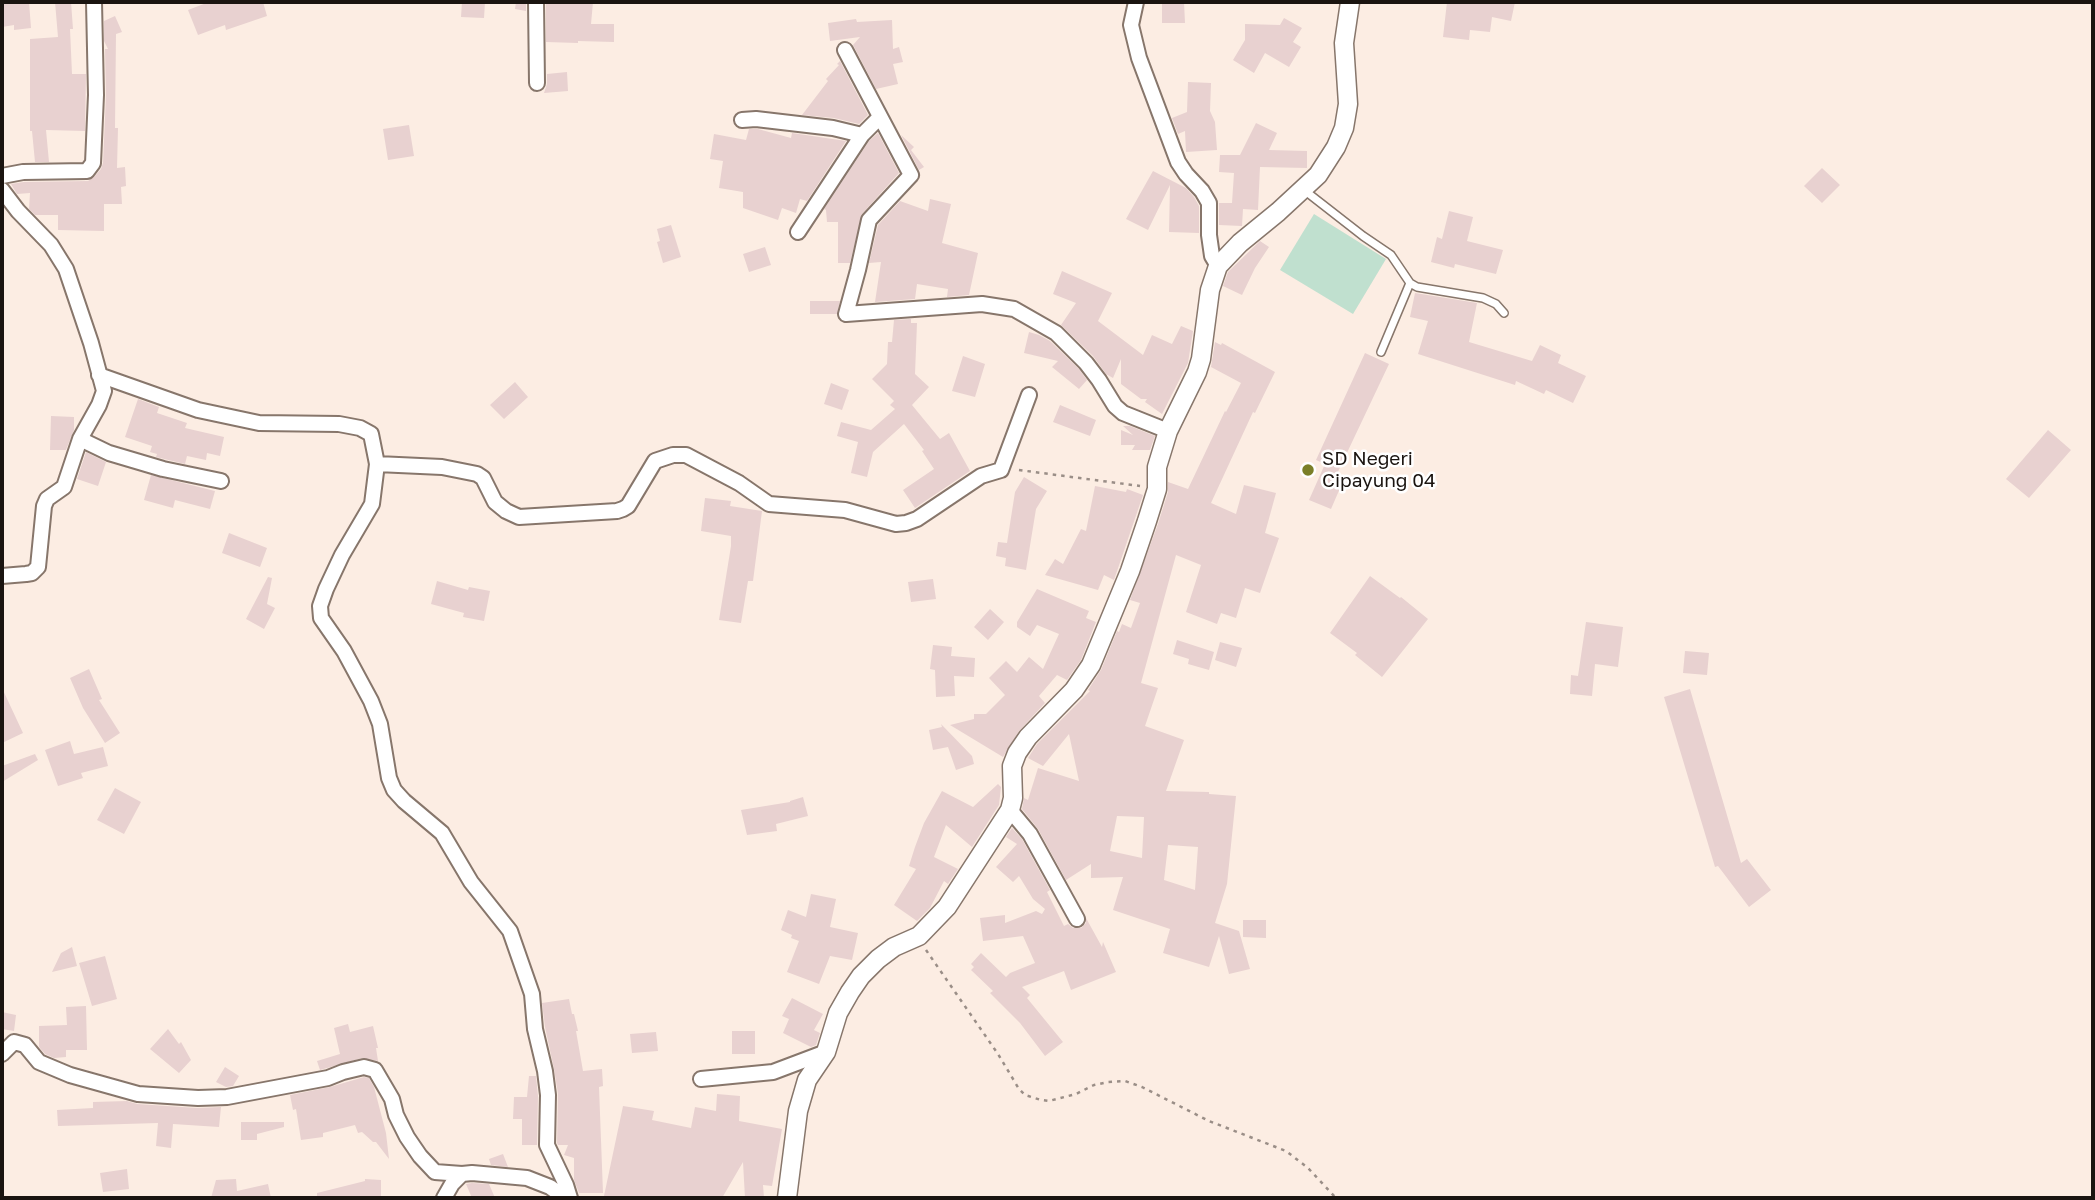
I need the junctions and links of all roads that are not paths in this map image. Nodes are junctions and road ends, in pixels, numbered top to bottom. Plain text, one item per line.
1 (94, 2) edge
2 (536, 2) edge
3 (1136, 2) edge
4 (1350, 2) edge
5 (845, 50) dead end
6 (537, 83) dead end
7 (880, 117) junction
8 (742, 120) dead end
9 (862, 135) junction
10 (2, 176) edge
11 (2, 190) edge
12 (1304, 190) junction
13 (798, 232) dead end
14 (1218, 266) junction
15 (1410, 283) junction
16 (1504, 313) dead end
17 (1381, 352) dead end
18 (99, 374) junction
19 (1029, 395) dead end
20 (1168, 431) junction
21 (80, 439) junction
22 (377, 464) junction
23 (221, 481) dead end
24 (2, 576) edge
25 (1010, 810) junction
26 (1077, 919) dead end
27 (826, 1052) junction
28 (2, 1054) edge
29 (701, 1079) dead end
30 (462, 1174) junction
31 (444, 1198) edge
32 (565, 1198) edge
33 (570, 1198) edge
34 (787, 1198) edge

1 - 10 street
2 - 6 street
3 - 14 street
4 - 12 street
5 - 7 street
7 - 9 street
7 - 20 street
8 - 9 street
9 - 13 street
11 - 18 street
12 - 14 street
12 - 15 lane
14 - 20 street
15 - 16 lane
15 - 17 lane
18 - 21 street
18 - 22 street
19 - 22 street
20 - 25 street
21 - 23 street
21 - 24 street
22 - 33 street
25 - 26 street
25 - 27 street
27 - 29 street
27 - 34 street
28 - 30 street
30 - 31 street
30 - 32 street

